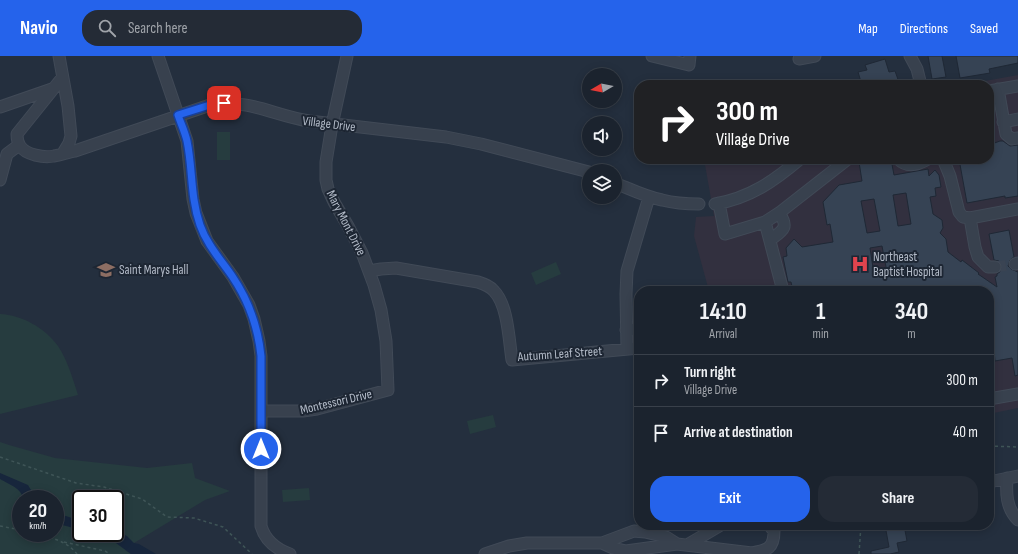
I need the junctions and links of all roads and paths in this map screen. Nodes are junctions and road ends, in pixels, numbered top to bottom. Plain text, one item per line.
1 (59, 56) edge
2 (158, 56) edge
3 (347, 56) edge
4 (652, 56) edge
5 (690, 56) edge
6 (815, 56) edge
7 (910, 56) edge
8 (799, 58) dead end
9 (62, 78) junction
10 (920, 80) edge
11 (1018, 86) edge
12 (54, 89) junction
13 (994, 90) edge
14 (994, 93) edge
15 (0, 107) edge
16 (178, 115) junction
17 (1018, 119) edge
18 (1003, 122) junction
19 (332, 124) junction
20 (1017, 138) edge
21 (19, 145) junction
22 (63, 153) junction
23 (794, 164) edge
24 (842, 164) edge
25 (904, 164) edge
26 (917, 164) edge
27 (945, 164) edge
28 (582, 170) edge
29 (0, 180) edge
30 (622, 186) edge
31 (649, 196) junction
32 (699, 204) dead end
33 (1018, 211) edge
34 (779, 213) junction
35 (970, 218) junction
36 (765, 222) junction
37 (770, 240) junction
38 (996, 267) tunnel mouth
39 (369, 271) junction
40 (782, 286) edge
41 (634, 329) edge
42 (626, 330) junction
43 (634, 348) edge
44 (627, 349) junction
45 (388, 390) joint
46 (1018, 394) edge
47 (994, 398) edge
48 (261, 411) junction
49 (994, 446) edge
50 (1018, 447) edge
51 (0, 457) edge
52 (1013, 477) edge
53 (994, 481) edge
54 (1018, 520) edge
55 (0, 526) edge
56 (12, 528) edge
57 (711, 530) edge
58 (773, 530) edge
59 (861, 530) edge
60 (62, 542) joint
61 (602, 543) junction
62 (682, 544) junction
63 (77, 554) edge
64 (110, 554) edge
65 (252, 554) edge
66 (290, 554) edge
67 (485, 554) edge
68 (859, 554) edge

1 - 9 street
2 - 16 street
3 - 19 street, Mary Mont Drive
4 - 5 street
6 - 8 street
7 - 10 street
9 - 12 street
9 - 22 street
11 - 13 street
12 - 15 street
12 - 21 street
14 - 18 street
16 - 19 street, Village Drive
16 - 22 street, Village Drive
16 - 48 street
17 - 18 street
18 - 20 street
19 - 28 street, Village Drive
19 - 39 street, Mary Mont Drive
21 - 22 street, Village Drive
21 - 29 street
23 - 36 street
24 - 34 street
25 - 26 street
27 - 35 street
30 - 31 street
31 - 32 street
31 - 42 street
33 - 35 street
34 - 36 street
34 - 37 street
35 - 38 street
36 - 37 street
37 - 40 street
39 - 44 street, Autumn Leaf Street
39 - 45 street, Mary Mont Drive
41 - 42 street
42 - 44 street
43 - 44 street, Autumn Leaf Street
45 - 48 street, Montessori Drive
46 - 47 street
48 - 66 street
49 - 50 path
51 - 65 path
52 - 53 street
52 - 54 street
55 - 56 path
57 - 62 street
58 - 62 street
59 - 68 path
60 - 63 path
60 - 64 path
61 - 62 street
61 - 62 street
61 - 67 street

